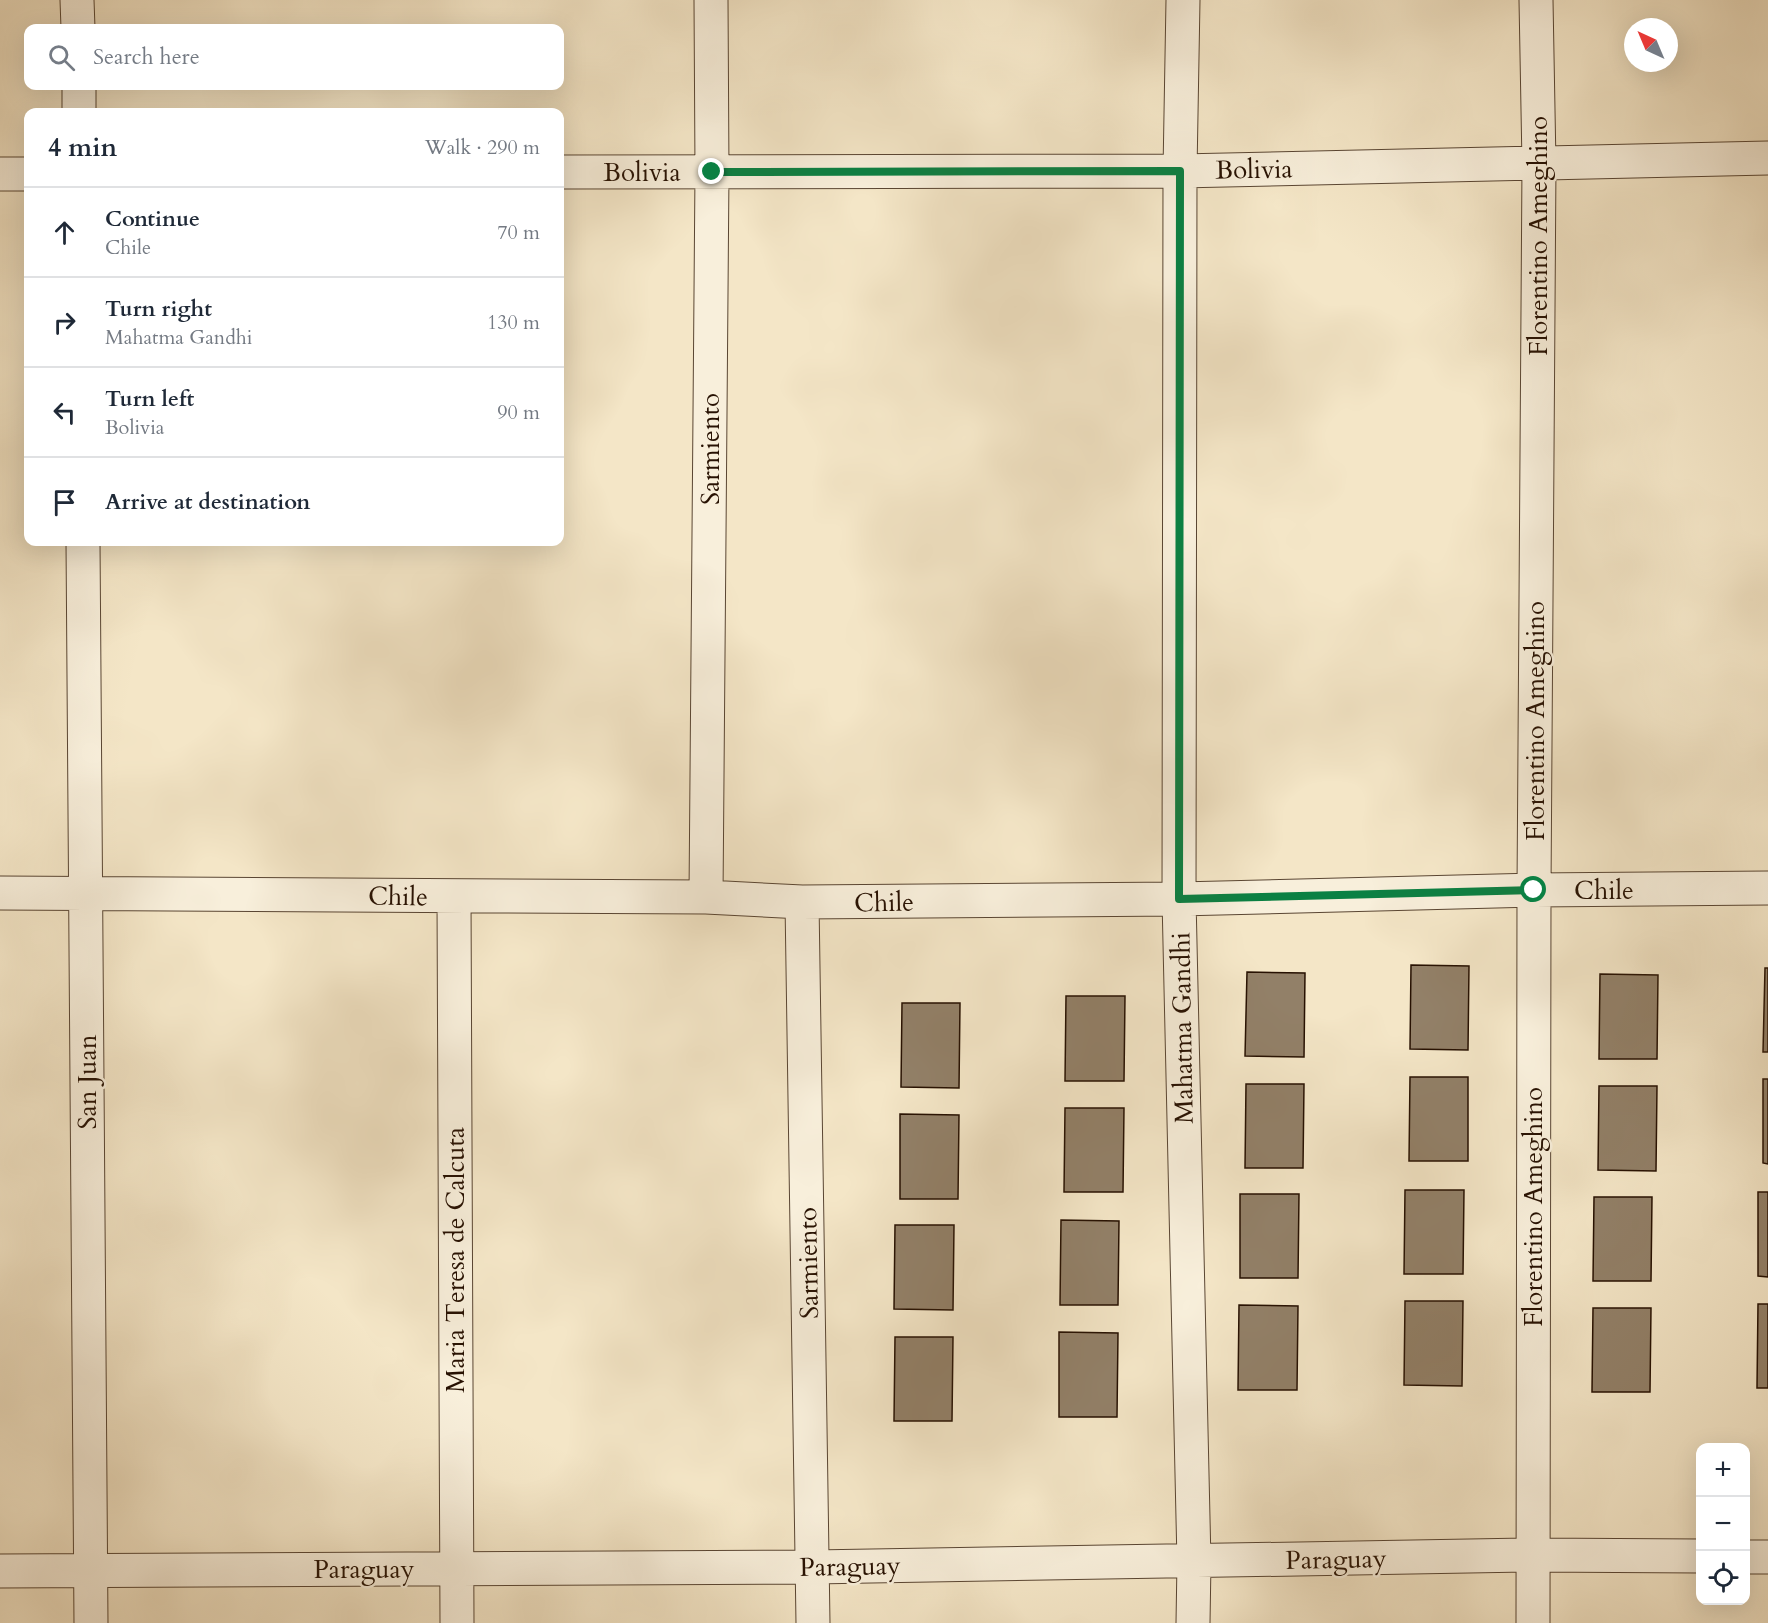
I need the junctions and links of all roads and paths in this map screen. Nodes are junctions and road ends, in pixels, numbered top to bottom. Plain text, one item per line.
1 (77, 0) edge
2 (711, 0) edge
3 (1183, 0) edge
4 (1536, 0) edge
5 (78, 24) edge
6 (79, 90) edge
7 (79, 108) edge
8 (1768, 158) edge
9 (1539, 164) junction
10 (1180, 171) junction
11 (564, 172) edge
12 (712, 172) junction
13 (0, 174) edge
14 (24, 174) edge
15 (83, 546) edge
16 (1768, 888) edge
17 (1534, 890) junction
18 (86, 892) junction
19 (0, 893) edge
20 (454, 897) junction
21 (706, 897) junction
22 (1179, 899) junction
23 (802, 902) junction
24 (1533, 1555) junction
25 (1696, 1556) edge
26 (1750, 1557) edge
27 (1768, 1557) edge
28 (1194, 1562) junction
29 (813, 1567) junction
30 (456, 1569) junction
31 (90, 1570) junction
32 (0, 1571) edge
33 (91, 1623) edge
34 (457, 1623) edge
35 (813, 1623) edge
36 (1193, 1623) edge
37 (1533, 1623) edge

1 - 5 street
2 - 12 street, Sarmiento
3 - 10 street, Mahatma Gandhi
4 - 9 street, Florentino Ameghino
6 - 7 street
8 - 9 street, Bolivia
9 - 10 street, Bolivia
9 - 17 street, Florentino Ameghino
10 - 12 street, Bolivia
10 - 22 street, Mahatma Gandhi
11 - 12 street, Bolivia
12 - 21 street, Sarmiento
13 - 14 street
15 - 18 street, San Juan
16 - 17 street, Chile
17 - 22 street, Chile
17 - 24 street, Florentino Ameghino
18 - 19 street, Chile
18 - 20 street, Chile
18 - 31 street, San Juan
20 - 21 street, Chile
20 - 30 street, Maria Teresa de Calcuta
21 - 23 street, Chile
22 - 23 street, Chile
22 - 28 street, Mahatma Gandhi
23 - 29 street, Sarmiento
24 - 25 street, Paraguay
24 - 28 street, Paraguay
24 - 37 street, Florentino Ameghino
26 - 27 street
28 - 29 street, Paraguay
28 - 36 street, Mahatma Gandhi
29 - 30 street, Paraguay
29 - 35 street, Sarmiento
30 - 31 street, Paraguay
30 - 34 street, Maria Teresa de Calcuta
31 - 32 street, Paraguay
31 - 33 street, San Juan

